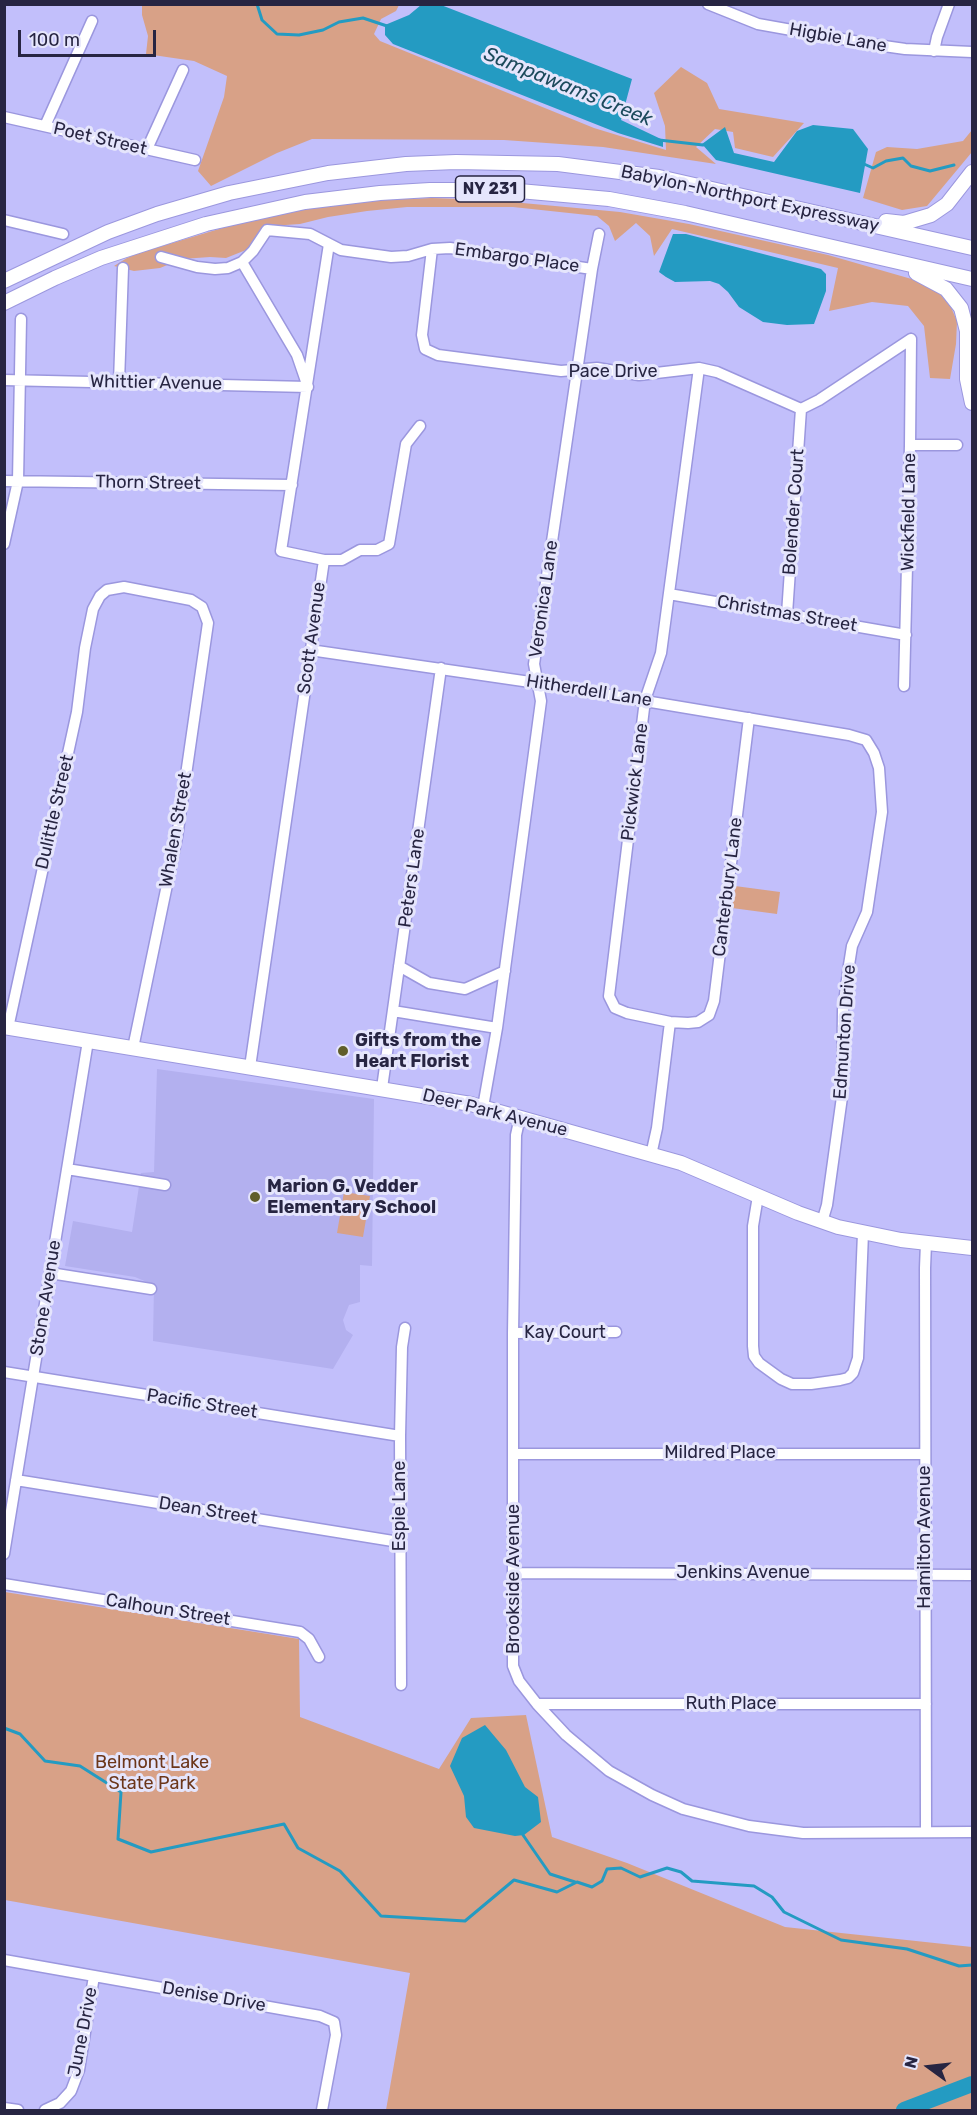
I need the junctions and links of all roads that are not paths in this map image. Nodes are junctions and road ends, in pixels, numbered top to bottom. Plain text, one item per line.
1 (708, 4) edge
2 (949, 4) edge
3 (92, 21) dead end
4 (934, 51) junction
5 (972, 52) edge
6 (183, 70) dead end
7 (4, 117) edge
8 (45, 126) junction
9 (147, 150) junction
10 (195, 160) dead end
11 (972, 172) edge
12 (821, 214) junction
13 (4, 220) edge
14 (63, 234) dead end
15 (598, 234) dead end
16 (329, 244) junction
17 (972, 248) edge
18 (432, 249) junction
19 (160, 257) dead end
20 (878, 257) junction
21 (242, 262) junction
22 (123, 268) dead end
23 (592, 269) junction
24 (972, 279) edge
25 (4, 281) edge
26 (4, 303) edge
27 (21, 319) dead end
28 (699, 368) junction
29 (578, 370) junction
30 (4, 380) edge
31 (20, 380) junction
32 (119, 382) junction
33 (308, 387) junction
34 (972, 403) edge
35 (801, 409) junction
36 (420, 426) dead end
37 (910, 445) junction
38 (957, 445) dead end
39 (4, 481) edge
40 (18, 481) junction
41 (292, 485) junction
42 (4, 544) edge
43 (324, 560) junction
44 (669, 594) junction
45 (100, 596) joint
46 (787, 614) junction
47 (906, 635) junction
48 (310, 650) junction
49 (441, 668) junction
50 (537, 683) junction
51 (904, 686) dead end
52 (645, 700) junction
53 (749, 718) junction
54 (866, 740) joint
55 (399, 966) junction
56 (505, 971) junction
57 (393, 1011) junction
58 (670, 1022) junction
59 (6, 1028) edge
60 (497, 1028) junction
61 (88, 1041) junction
62 (133, 1048) junction
63 (250, 1067) junction
64 (382, 1088) junction
65 (483, 1107) junction
66 (520, 1117) junction
67 (651, 1155) junction
68 (67, 1169) junction
69 (165, 1185) dead end
70 (758, 1196) junction
71 (822, 1222) junction
72 (863, 1233) junction
73 (926, 1243) junction
74 (972, 1248) edge
75 (50, 1273) junction
76 (151, 1289) dead end
77 (405, 1328) dead end
78 (616, 1332) dead end
79 (513, 1333) junction
80 (4, 1372) edge
81 (33, 1377) junction
82 (400, 1436) junction
83 (514, 1454) junction
84 (925, 1454) junction
85 (16, 1480) junction
86 (399, 1542) junction
87 (4, 1554) edge
88 (514, 1574) junction
89 (925, 1574) junction
90 (972, 1575) edge
91 (4, 1584) edge
92 (319, 1657) dead end
93 (401, 1685) dead end
94 (537, 1704) junction
95 (926, 1704) junction
96 (926, 1832) junction
97 (972, 1832) edge
98 (4, 1960) edge
99 (94, 1976) junction
100 (4, 2108) edge
101 (18, 2110) edge
102 (45, 2110) edge
103 (322, 2110) edge

1 - 4 street, Higbie Lane
2 - 4 street
3 - 8 street
4 - 5 street, Higbie Lane
6 - 9 street
7 - 8 street, Poet Street
8 - 9 street, Poet Street
9 - 10 street, Poet Street
11 - 12 main road
12 - 17 main road, Babylon-Northport Expressway / NY 231
12 - 25 main road, Babylon-Northport Expressway / NY 231
13 - 14 street
15 - 23 street, Veronica Lane
16 - 18 street, Embargo Place
16 - 21 street, Embargo Place
16 - 33 street, Scott Avenue
18 - 23 street, Embargo Place
18 - 29 street, Pace Drive
19 - 21 street
20 - 24 main road, Babylon-Northport Expressway / NY 231
20 - 26 main road, Babylon-Northport Expressway / NY 231
20 - 34 main road
21 - 33 street
22 - 32 street
23 - 29 street, Veronica Lane
27 - 31 street
28 - 29 street, Pace Drive
28 - 35 street, Pace Drive
28 - 44 street, Pickwick Lane
29 - 50 street, Veronica Lane
30 - 31 street, Whittier Avenue
31 - 32 street, Whittier Avenue
31 - 40 street
32 - 33 street, Whittier Avenue
33 - 41 street, Scott Avenue
35 - 37 street, Wickfield Lane
35 - 46 street, Bolender Court
36 - 43 street
37 - 38 street
37 - 47 street, Wickfield Lane
39 - 40 street, Thorn Street
40 - 41 street, Thorn Street
40 - 42 street
41 - 43 street, Scott Avenue
43 - 48 street, Scott Avenue
44 - 46 street, Christmas Street
44 - 52 street, Pickwick Lane
45 - 59 street, Dulittle Street
45 - 62 street, Whalen Street
46 - 47 street, Christmas Street
47 - 51 street, Wickfield Lane
48 - 49 street, Hitherdell Lane
48 - 63 street, Scott Avenue
49 - 50 street, Hitherdell Lane
49 - 55 street, Peters Lane
50 - 52 street, Hitherdell Lane
50 - 56 street, Veronica Lane
52 - 53 street, Hitherdell Lane
52 - 58 street, Pickwick Lane
53 - 54 street, Hitherdell Lane
53 - 58 street, Canterbury Lane
54 - 71 street, Edmunton Drive
55 - 56 street
55 - 57 street, Peters Lane
56 - 60 street, Veronica Lane
57 - 60 street
57 - 64 street, Peters Lane
58 - 67 street
59 - 61 main road, Deer Park Avenue
60 - 65 street, Veronica Lane
61 - 62 main road, Deer Park Avenue
61 - 68 street, Stone Avenue
62 - 63 main road, Deer Park Avenue
63 - 64 main road, Deer Park Avenue
64 - 65 main road, Deer Park Avenue
65 - 66 main road, Deer Park Avenue
66 - 67 main road, Deer Park Avenue
66 - 79 street, Brookside Avenue
67 - 70 main road, Deer Park Avenue
68 - 69 street
68 - 75 street, Stone Avenue
70 - 71 main road, Deer Park Avenue
70 - 72 street
71 - 72 main road, Deer Park Avenue
72 - 73 main road, Deer Park Avenue
73 - 74 main road, Deer Park Avenue
73 - 84 street, Hamilton Avenue
75 - 76 street
75 - 81 street, Stone Avenue
77 - 82 street, Espie Lane
78 - 79 street, Kay Court
79 - 83 street, Brookside Avenue
80 - 81 street, Pacific Street
81 - 82 street, Pacific Street
81 - 85 street, Stone Avenue
82 - 86 street, Espie Lane
83 - 84 street, Mildred Place
83 - 88 street, Brookside Avenue
84 - 89 street, Hamilton Avenue
85 - 86 street, Dean Street
85 - 87 street, Stone Avenue
86 - 93 street, Espie Lane
88 - 89 street, Jenkins Avenue
88 - 94 street, Brookside Avenue
89 - 90 street, Jenkins Avenue
89 - 95 street, Hamilton Avenue
91 - 92 street, Calhoun Street
94 - 95 street, Ruth Place
94 - 96 street, Brookside Avenue
95 - 96 street, Hamilton Avenue
96 - 97 street, Brookside Avenue
98 - 99 street, Denise Drive
99 - 102 street, June Drive
99 - 103 street, Denise Drive
100 - 101 street

